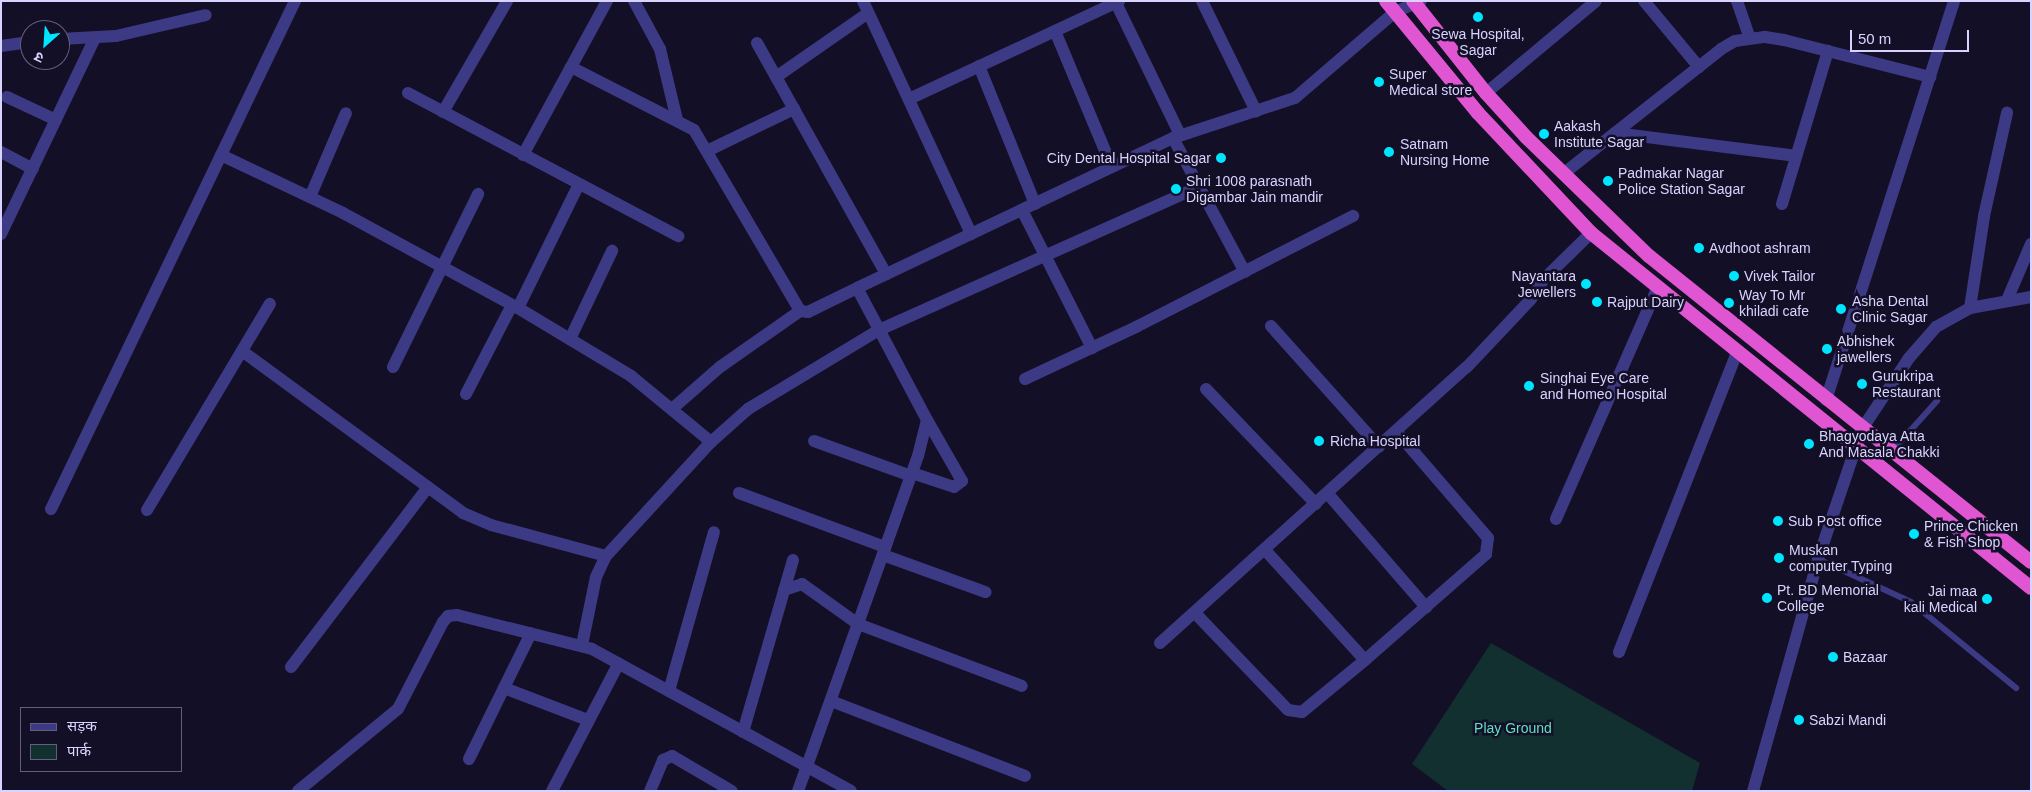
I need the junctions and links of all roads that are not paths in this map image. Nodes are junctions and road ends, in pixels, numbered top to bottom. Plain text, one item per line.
1 (295, 1) edge
2 (507, 1) edge
3 (607, 1) edge
4 (634, 1) edge
5 (1202, 1) edge
6 (1596, 1) edge
7 (1644, 1) edge
8 (1737, 1) edge
9 (1954, 1) edge
10 (1118, 2) edge
11 (1417, 3) edge
12 (866, 7) edge
13 (1391, 7) edge
14 (206, 15) dead end
15 (1055, 31) junction
16 (95, 38) junction
17 (1750, 38) junction
18 (70, 39) edge
19 (20, 43) edge
20 (757, 43) dead end
21 (1, 46) edge
22 (1828, 51) junction
23 (979, 66) junction
24 (571, 67) junction
25 (1699, 67) junction
26 (776, 77) junction
27 (1930, 77) junction
28 (1486, 93) junction
29 (408, 94) dead end
30 (7, 97) dead end
31 (908, 99) junction
32 (794, 109) junction
33 (1256, 111) junction
34 (444, 112) junction
35 (346, 113) dead end
36 (2007, 113) dead end
37 (56, 120) junction
38 (677, 120) junction
39 (1615, 133) junction
40 (1176, 137) junction
41 (707, 151) junction
42 (1, 152) edge
43 (222, 155) junction
44 (523, 155) junction
45 (1796, 156) junction
46 (1112, 167) junction
47 (33, 169) junction
48 (1563, 174) junction
49 (578, 184) junction
50 (1198, 187) junction
51 (478, 194) dead end
52 (310, 197) junction
53 (1035, 204) junction
54 (1782, 204) dead end
55 (1022, 210) junction
56 (6, 214) edge
57 (1353, 216) dead end
58 (1591, 233) junction
59 (1, 234) edge
60 (971, 234) junction
61 (678, 236) dead end
62 (2031, 244) edge
63 (612, 251) dead end
64 (1046, 255) junction
65 (442, 266) junction
66 (1244, 272) junction
67 (886, 274) junction
68 (857, 288) junction
69 (1657, 289) junction
70 (2031, 297) edge
71 (2007, 300) junction
72 (270, 304) dead end
73 (515, 306) junction
74 (1970, 308) junction
75 (800, 311) junction
76 (1271, 326) dead end
77 (879, 330) junction
78 (570, 339) junction
79 (1092, 348) junction
80 (242, 351) junction
81 (1737, 353) junction
82 (392, 367) dead end
83 (1024, 379) dead end
84 (1206, 389) dead end
85 (466, 394) dead end
86 (1826, 400) junction
87 (1937, 401) dead end
88 (672, 409) junction
89 (927, 420) junction
90 (1862, 429) junction
91 (1396, 432) junction
92 (814, 441) dead end
93 (711, 442) junction
94 (1379, 447) junction
95 (1854, 447) junction
96 (1891, 453) junction
97 (911, 474) junction
98 (428, 487) junction
99 (739, 494) dead end
100 (1328, 494) junction
101 (1316, 504) junction
102 (51, 510) dead end
103 (147, 510) dead end
104 (1556, 519) dead end
105 (714, 532) dead end
106 (884, 551) junction
107 (1266, 551) junction
108 (606, 556) junction
109 (1818, 559) junction
110 (793, 560) dead end
111 (2031, 562) edge
112 (2031, 588) edge
113 (784, 590) junction
114 (985, 592) dead end
115 (1426, 608) junction
116 (1195, 613) junction
117 (858, 624) junction
118 (531, 633) junction
119 (1160, 643) dead end
120 (582, 645) junction
121 (1619, 652) dead end
122 (1365, 660) junction
123 (619, 663) junction
124 (291, 667) dead end
125 (1022, 686) dead end
126 (504, 688) junction
127 (2016, 688) dead end
128 (669, 691) junction
129 (831, 701) junction
130 (588, 720) junction
131 (743, 732) junction
132 (469, 759) dead end
133 (806, 768) junction
134 (1025, 776) dead end
135 (298, 791) edge
136 (552, 791) edge
137 (650, 791) edge
138 (732, 791) edge
139 (798, 791) edge
140 (851, 791) edge
141 (1753, 791) edge

1 - 43 street
2 - 34 street
3 - 24 street
4 - 38 street
5 - 33 street
6 - 28 street
7 - 25 street
8 - 17 street
9 - 27 street
10 - 15 street
10 - 40 street
11 - 13 street
11 - 28 highway
12 - 26 street
12 - 31 street
13 - 33 street
13 - 58 highway
14 - 16 street
15 - 23 street
15 - 46 street
16 - 18 street
16 - 37 street
17 - 22 street
17 - 25 street
19 - 21 street
20 - 26 street
22 - 27 street
22 - 45 street
23 - 31 street
23 - 53 street
24 - 38 street
24 - 44 street
25 - 39 street
26 - 32 street
27 - 86 street
28 - 48 highway
29 - 34 street
30 - 37 street
31 - 60 street
32 - 41 street
32 - 67 street
33 - 40 street
34 - 44 street
35 - 52 street
36 - 74 street
37 - 47 street
38 - 41 street
39 - 45 street
39 - 48 street
40 - 46 street
40 - 50 street
41 - 75 street
42 - 47 street
43 - 52 street
43 - 102 street
44 - 49 street
45 - 54 street
46 - 53 street
47 - 56 street
48 - 86 highway
49 - 61 street
49 - 73 street
50 - 64 street
50 - 66 street
51 - 65 street
52 - 65 street
53 - 55 street
55 - 60 street
55 - 64 street
56 - 59 street
57 - 66 street
58 - 69 highway
58 - 91 street
60 - 67 street
62 - 71 street
63 - 78 street
64 - 77 street
64 - 79 street
65 - 73 street
65 - 82 street
66 - 79 street
67 - 68 street
68 - 75 street
68 - 77 street
69 - 81 highway
69 - 104 street
70 - 71 street
71 - 74 street
72 - 80 street
73 - 78 street
73 - 85 street
74 - 90 street
75 - 88 street
76 - 94 street
77 - 89 street
77 - 93 street
78 - 88 street
79 - 83 street
80 - 98 street
80 - 103 street
81 - 95 highway
81 - 121 street
84 - 101 street
86 - 90 highway
87 - 96 lane
88 - 93 street
89 - 97 street
89 - 97 street
90 - 95 street
90 - 96 highway
91 - 94 street
91 - 115 street
92 - 97 street
93 - 108 street
94 - 100 street
95 - 109 street
95 - 112 highway
96 - 111 highway
97 - 106 street
98 - 108 street
98 - 124 street
99 - 106 street
100 - 101 street
100 - 115 street
101 - 107 street
105 - 128 street
106 - 114 street
106 - 117 street
107 - 116 street
107 - 122 street
108 - 120 street
109 - 127 lane
109 - 141 street
110 - 113 street
113 - 117 street
113 - 131 street
115 - 122 street
116 - 119 street
116 - 122 street
117 - 125 street
117 - 129 street
118 - 120 street
118 - 126 street
118 - 135 street
120 - 123 street
123 - 128 street
123 - 130 street
126 - 130 street
126 - 132 street
128 - 131 street
129 - 133 street
129 - 134 street
130 - 136 street
131 - 133 street
133 - 139 street
133 - 140 street
137 - 138 street

